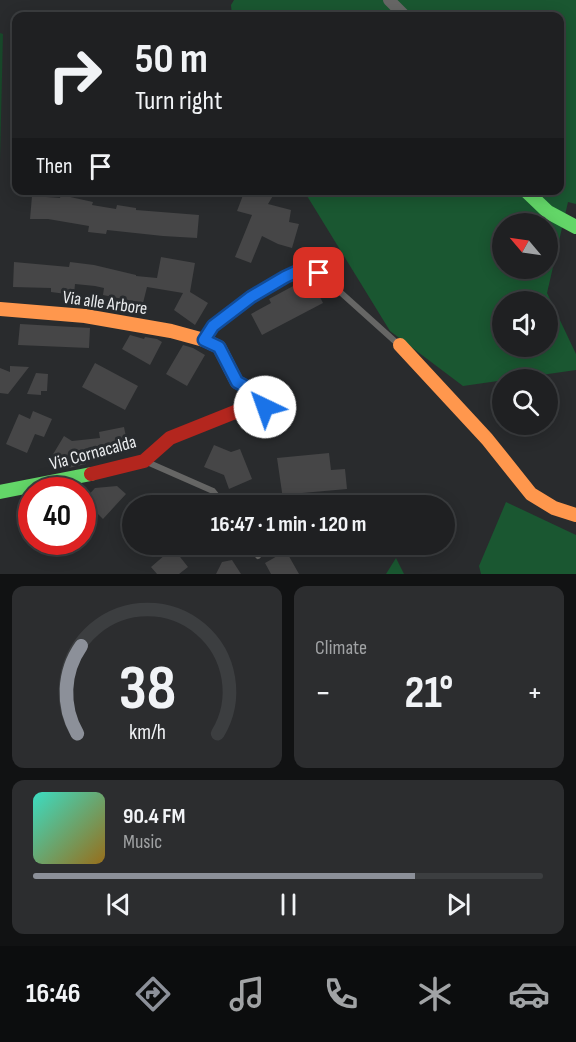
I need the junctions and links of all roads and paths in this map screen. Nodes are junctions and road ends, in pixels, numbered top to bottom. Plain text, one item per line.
1 (389, 0) edge
2 (401, 12) edge
3 (529, 195) edge
4 (576, 227) edge
5 (0, 309) edge
6 (204, 340) junction
7 (400, 345) joint
8 (144, 461) junction
9 (0, 492) edge
10 (216, 495) edge
11 (576, 515) edge

1 - 2 street
3 - 4 street
5 - 6 street, Via alle Arbore
6 - 7 lane
6 - 8 street, Via Cornacalda
7 - 11 street
8 - 9 street, Via Cornacalda
8 - 10 lane

